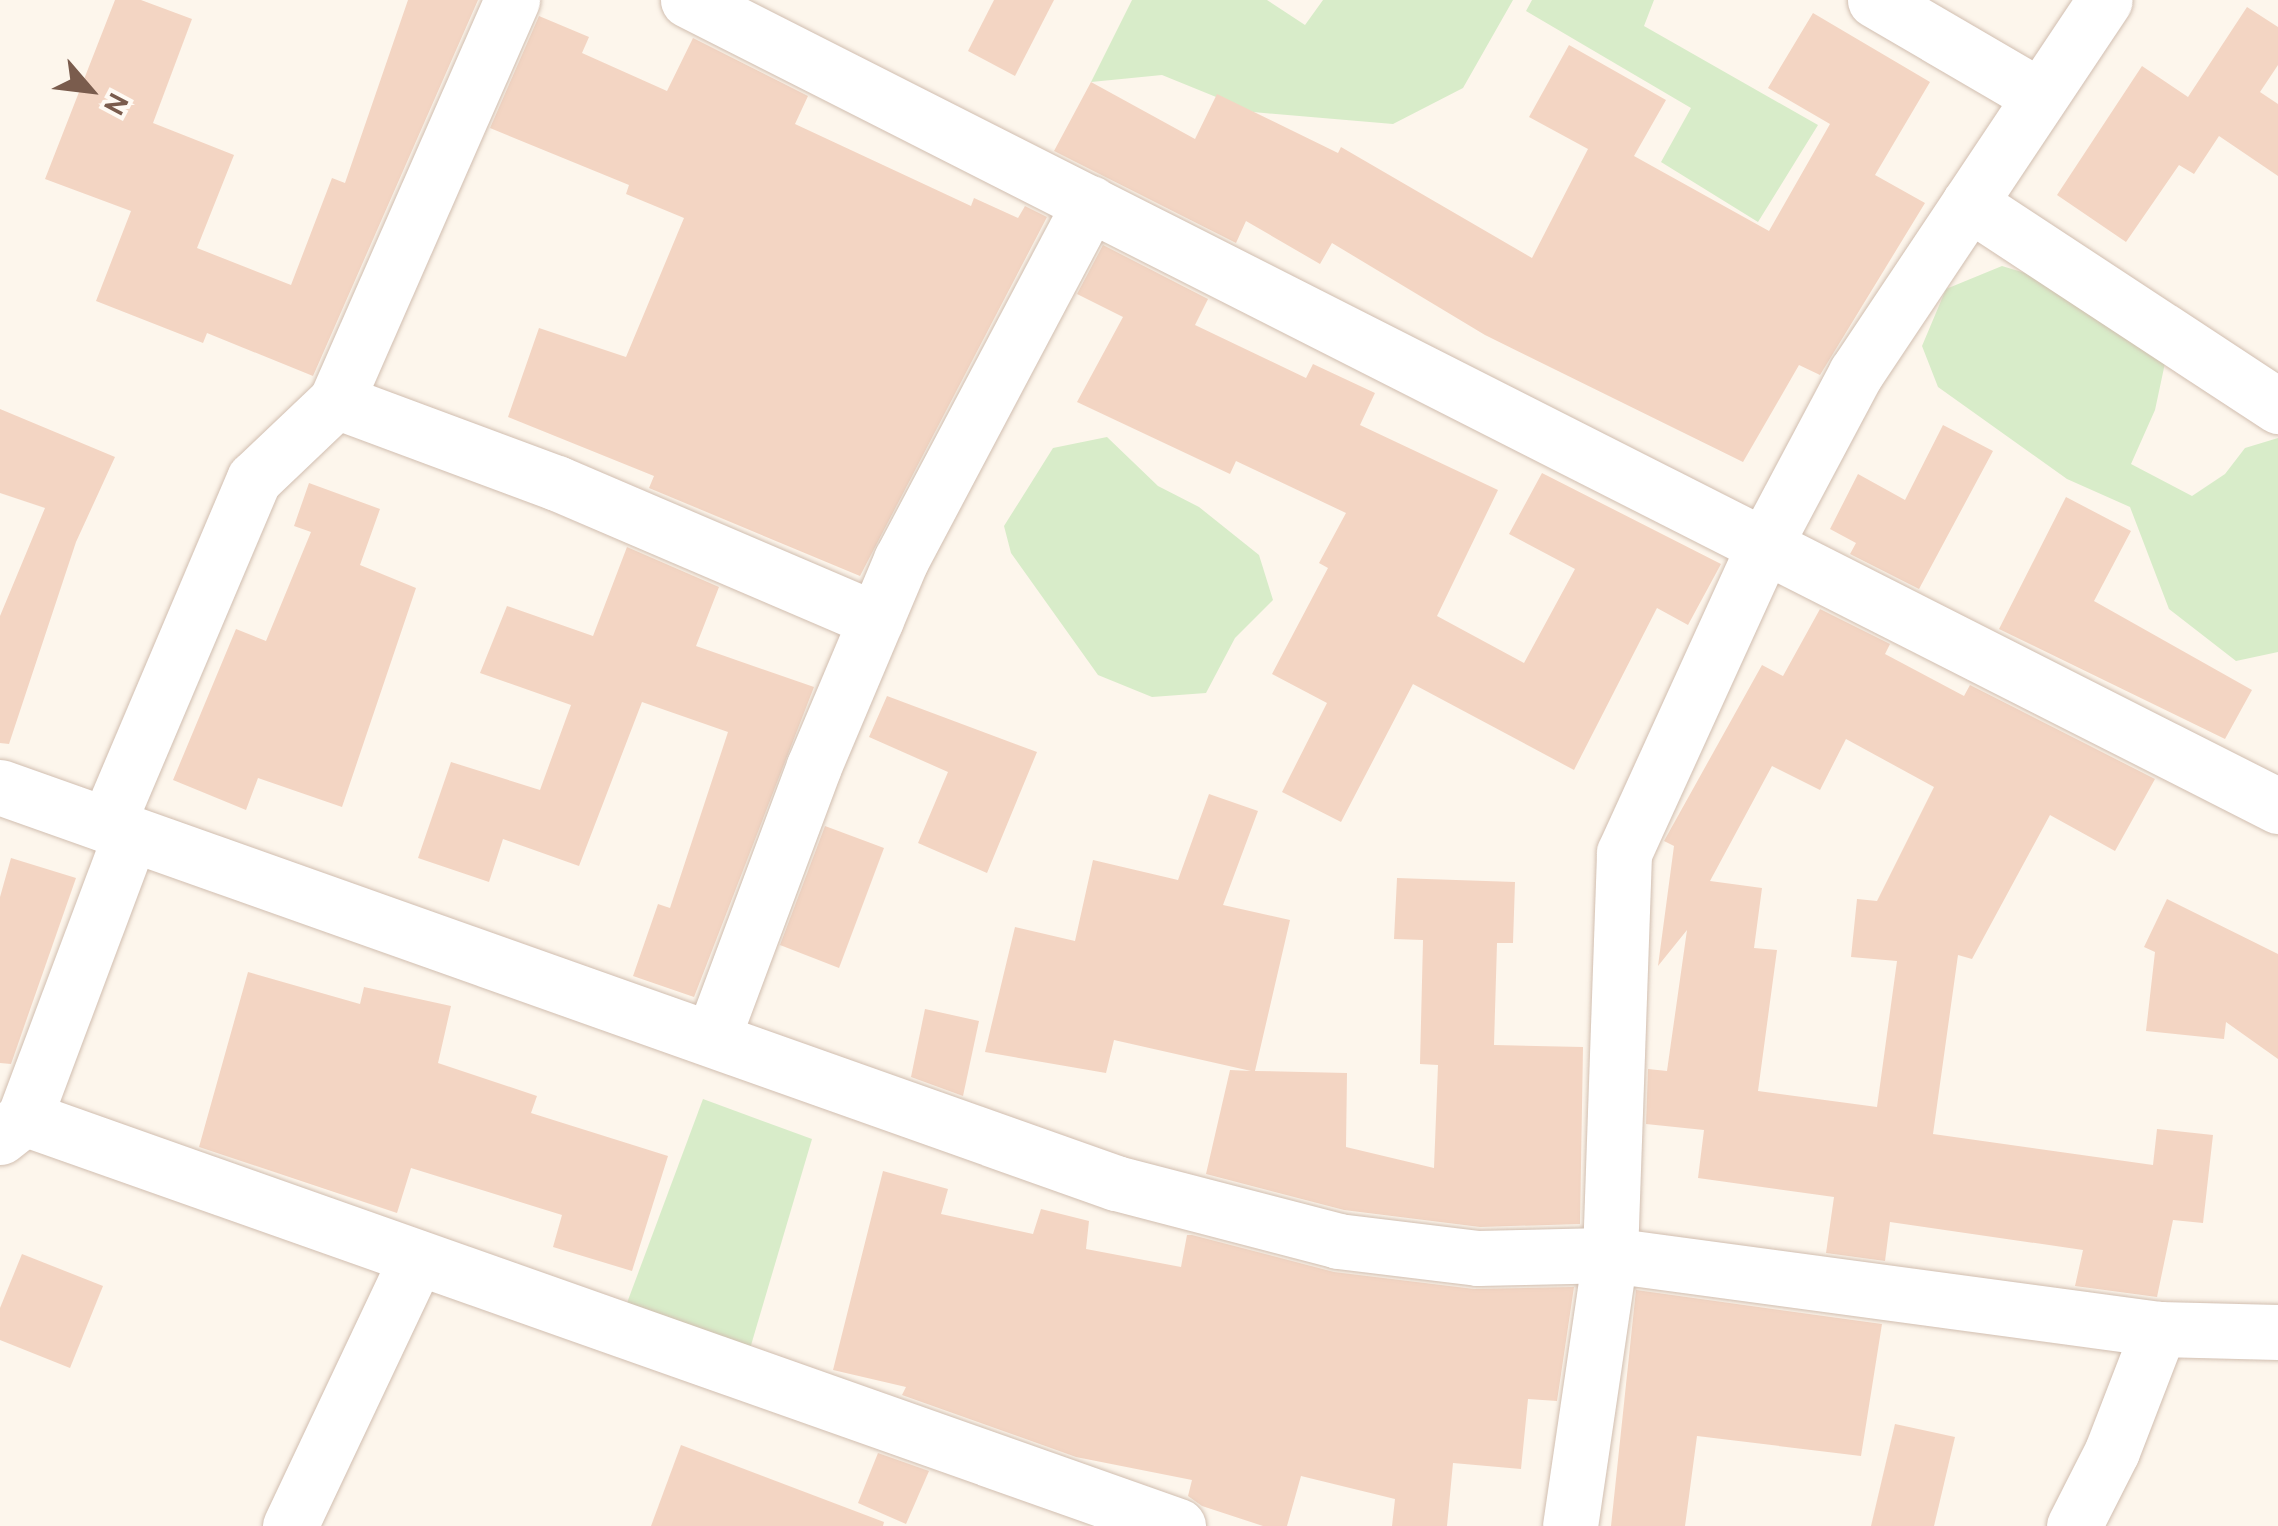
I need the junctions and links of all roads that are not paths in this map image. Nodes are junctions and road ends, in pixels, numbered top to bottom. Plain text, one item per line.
1 (512, 0) edge
2 (688, 0) edge
3 (1875, 0) edge
4 (2106, 0) edge
5 (2039, 96) junction
6 (1090, 203) junction
7 (1969, 203) junction
8 (336, 400) junction
9 (2278, 406) edge
10 (1765, 544) junction
11 (876, 620) junction
12 (0, 787) edge
13 (2278, 806) edge
14 (119, 830) junction
15 (712, 1040) junction
16 (12, 1128) edge
17 (1610, 1255) junction
18 (416, 1257) junction
19 (2159, 1329) junction
20 (2278, 1332) edge
21 (290, 1526) edge
22 (1178, 1526) edge
23 (1570, 1526) edge
24 (2074, 1526) edge

1 - 8 street
2 - 6 street
3 - 5 street
4 - 5 street
5 - 7 street
6 - 10 street
6 - 11 street
7 - 9 street
7 - 10 street
8 - 11 street
8 - 14 street
10 - 13 street
10 - 17 street
11 - 15 street
12 - 14 street
14 - 15 street
14 - 16 street
15 - 17 street
16 - 18 street
17 - 19 street
17 - 23 street
18 - 21 street
18 - 22 street
19 - 20 street
19 - 24 street

